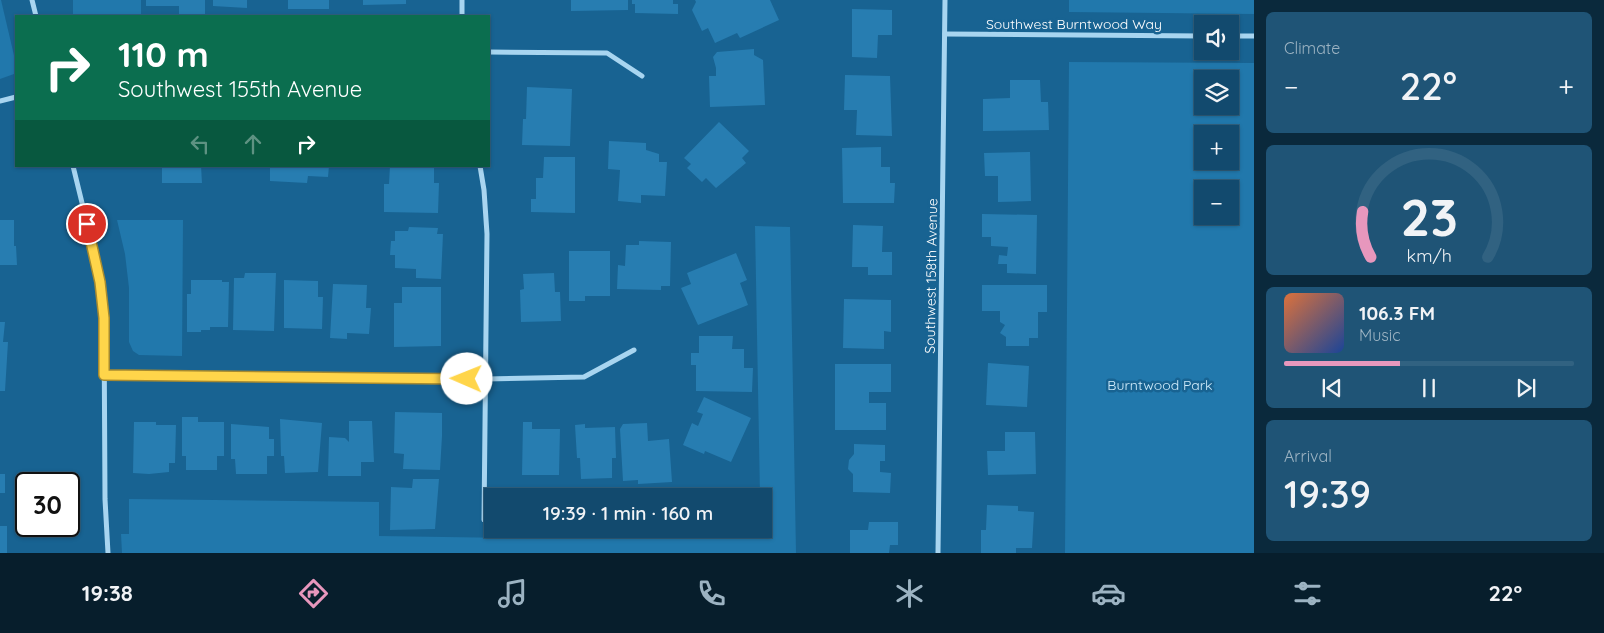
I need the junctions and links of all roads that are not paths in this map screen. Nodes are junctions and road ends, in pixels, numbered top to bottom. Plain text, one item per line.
1 (32, 0) edge
2 (462, 0) edge
3 (945, 0) edge
4 (36, 15) edge
5 (462, 15) edge
6 (945, 34) junction
7 (1194, 36) edge
8 (1239, 36) edge
9 (1254, 36) edge
10 (490, 52) edge
11 (642, 76) dead end
12 (15, 97) edge
13 (0, 100) edge
14 (73, 167) edge
15 (480, 167) edge
16 (634, 350) dead end
17 (104, 375) junction
18 (486, 379) junction
19 (484, 488) edge
20 (108, 553) edge
21 (938, 553) edge

1 - 4 street
2 - 5 street
3 - 6 street, Southwest 158th Avenue
6 - 7 street, Southwest Burntwood Way
6 - 21 street, Southwest 158th Avenue
8 - 9 street
10 - 11 street
12 - 13 street
14 - 17 street
15 - 18 street
16 - 18 street
17 - 18 street
17 - 20 street
18 - 19 street

